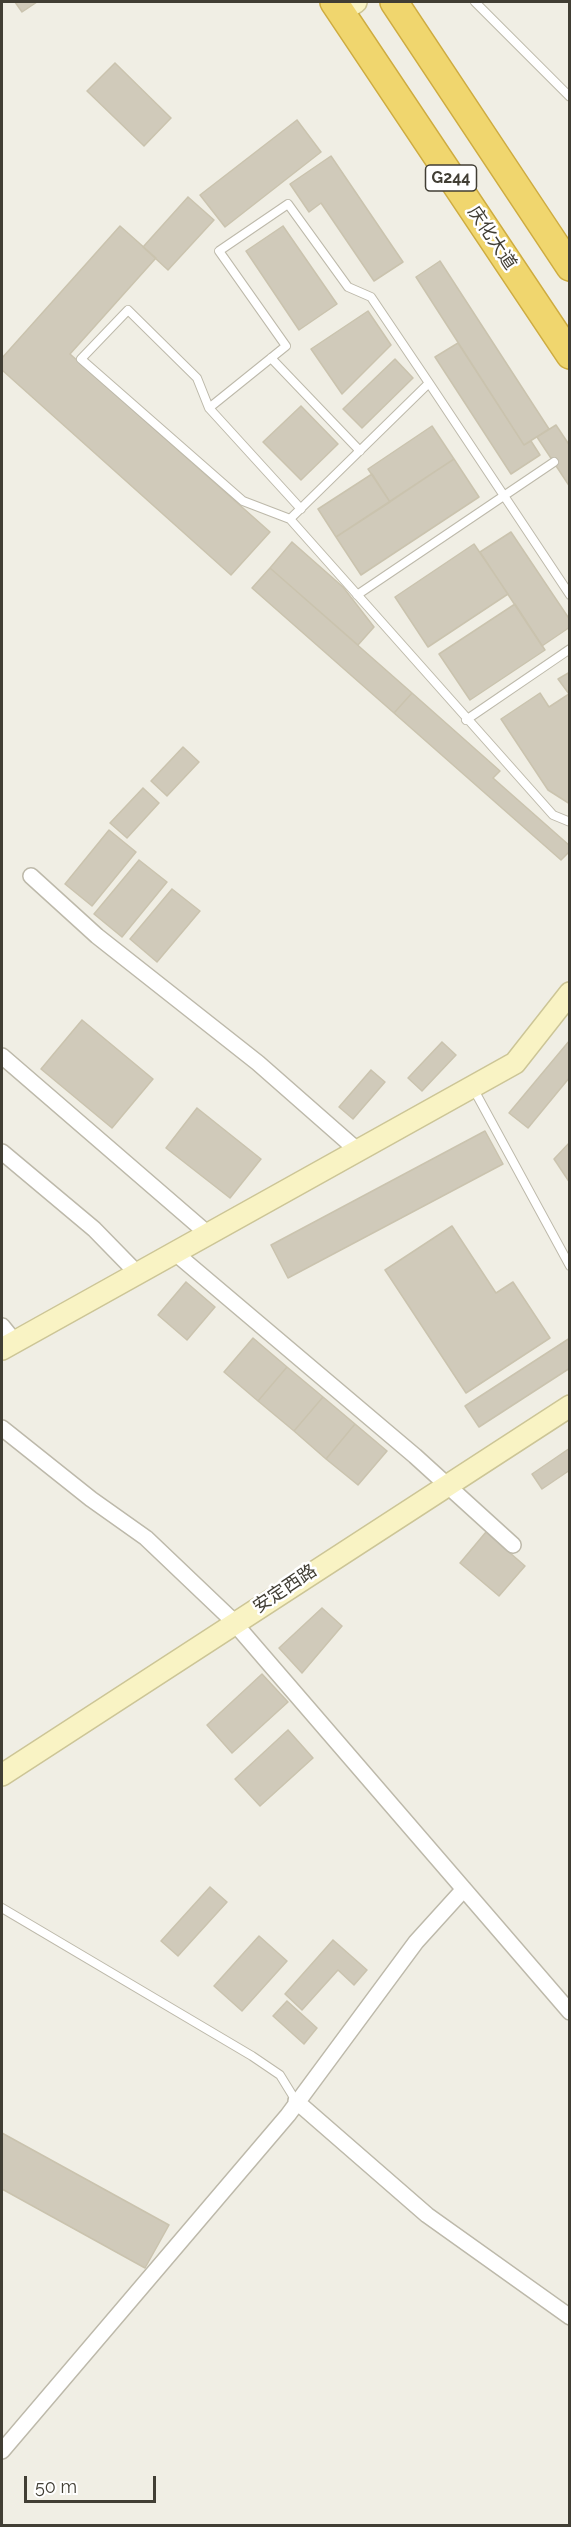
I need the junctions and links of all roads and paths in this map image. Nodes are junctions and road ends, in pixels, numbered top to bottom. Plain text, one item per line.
1 (394, 2) edge
2 (475, 2) edge
3 (344, 5) edge
4 (570, 97) edge
5 (570, 267) edge
6 (570, 355) edge
7 (271, 358) junction
8 (429, 383) junction
9 (209, 408) junction
10 (360, 452) junction
11 (554, 462) dead end
12 (504, 496) junction
13 (301, 509) junction
14 (290, 519) junction
15 (357, 595) junction
16 (570, 595) edge
17 (570, 649) edge
18 (466, 720) junction
19 (570, 822) edge
20 (31, 876) dead end
21 (570, 993) edge
22 (2, 1056) edge
23 (472, 1086) junction
24 (357, 1150) junction
25 (2, 1152) edge
26 (208, 1234) junction
27 (174, 1252) junction
28 (570, 1266) edge
29 (137, 1273) junction
30 (6, 1339) edge
31 (570, 1391) edge
32 (570, 1406) edge
33 (2, 1428) edge
34 (441, 1480) junction
35 (513, 1545) dead end
36 (230, 1618) junction
37 (2, 1760) edge
38 (2, 1775) edge
39 (464, 1889) junction
40 (2, 1908) edge
41 (570, 2012) edge
42 (296, 2101) junction
43 (570, 2317) edge
44 (2, 2451) edge

1 - 5 highway, G244
2 - 4 lane
3 - 6 highway, 庆化大道 / G244
7 - 8 lane
7 - 9 lane
7 - 10 lane
8 - 10 lane
8 - 12 lane
9 - 13 lane
9 - 14 lane
10 - 13 lane
11 - 12 lane
12 - 15 lane
12 - 16 lane
13 - 14 lane
14 - 15 lane
15 - 18 lane
17 - 18 lane
18 - 19 lane
20 - 24 street
21 - 23 street
22 - 26 street
23 - 24 street
23 - 28 lane
24 - 26 street
25 - 29 street
26 - 27 street
27 - 29 street
27 - 34 street
29 - 30 street
31 - 34 street, 安定西路
32 - 34 street, 安定西路
33 - 36 street
34 - 35 street
34 - 36 street, 安定西路
36 - 37 street, 安定西路
36 - 38 street, 安定西路
36 - 39 street
39 - 41 street
39 - 42 street
40 - 42 lane
42 - 43 street
42 - 44 street

